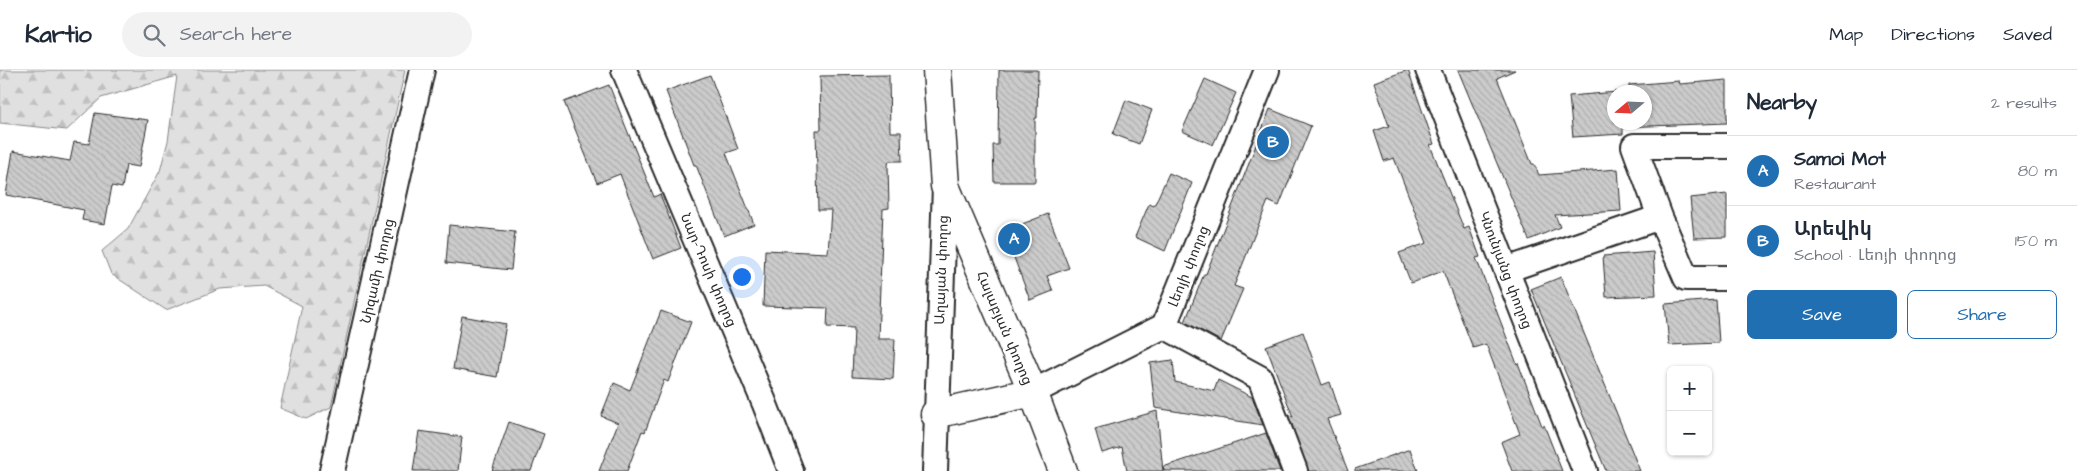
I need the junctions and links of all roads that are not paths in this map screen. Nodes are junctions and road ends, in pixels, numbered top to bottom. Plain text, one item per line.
1 (422, 70) edge
2 (624, 70) edge
3 (937, 70) edge
4 (1267, 70) edge
5 (1428, 70) edge
6 (1727, 146) edge
7 (945, 186) junction
8 (1660, 217) junction
9 (1506, 270) junction
10 (1727, 278) edge
11 (1164, 326) junction
12 (1033, 392) junction
13 (935, 414) junction
14 (332, 471) edge
15 (791, 471) edge
16 (935, 471) edge
17 (1064, 471) edge
18 (1295, 471) edge
19 (1585, 471) edge

1 - 14 street, Նիզամի փողոց
2 - 15 street, Նար-Դոսի փողոց
3 - 7 main road, Աղայան փողոց
4 - 11 street, Լեոյի փողոց
5 - 9 street, Կնունյանց փողոց
6 - 8 street
7 - 12 main road, Հալաբյան փողոց
7 - 13 street, Աղայան փողոց
8 - 9 street
8 - 10 street
9 - 19 street, Կնունյանց փողոց
11 - 12 street
11 - 18 street
12 - 13 main road
12 - 17 main road, Հալաբյան փողոց
13 - 16 street, Աղայան փողոց

